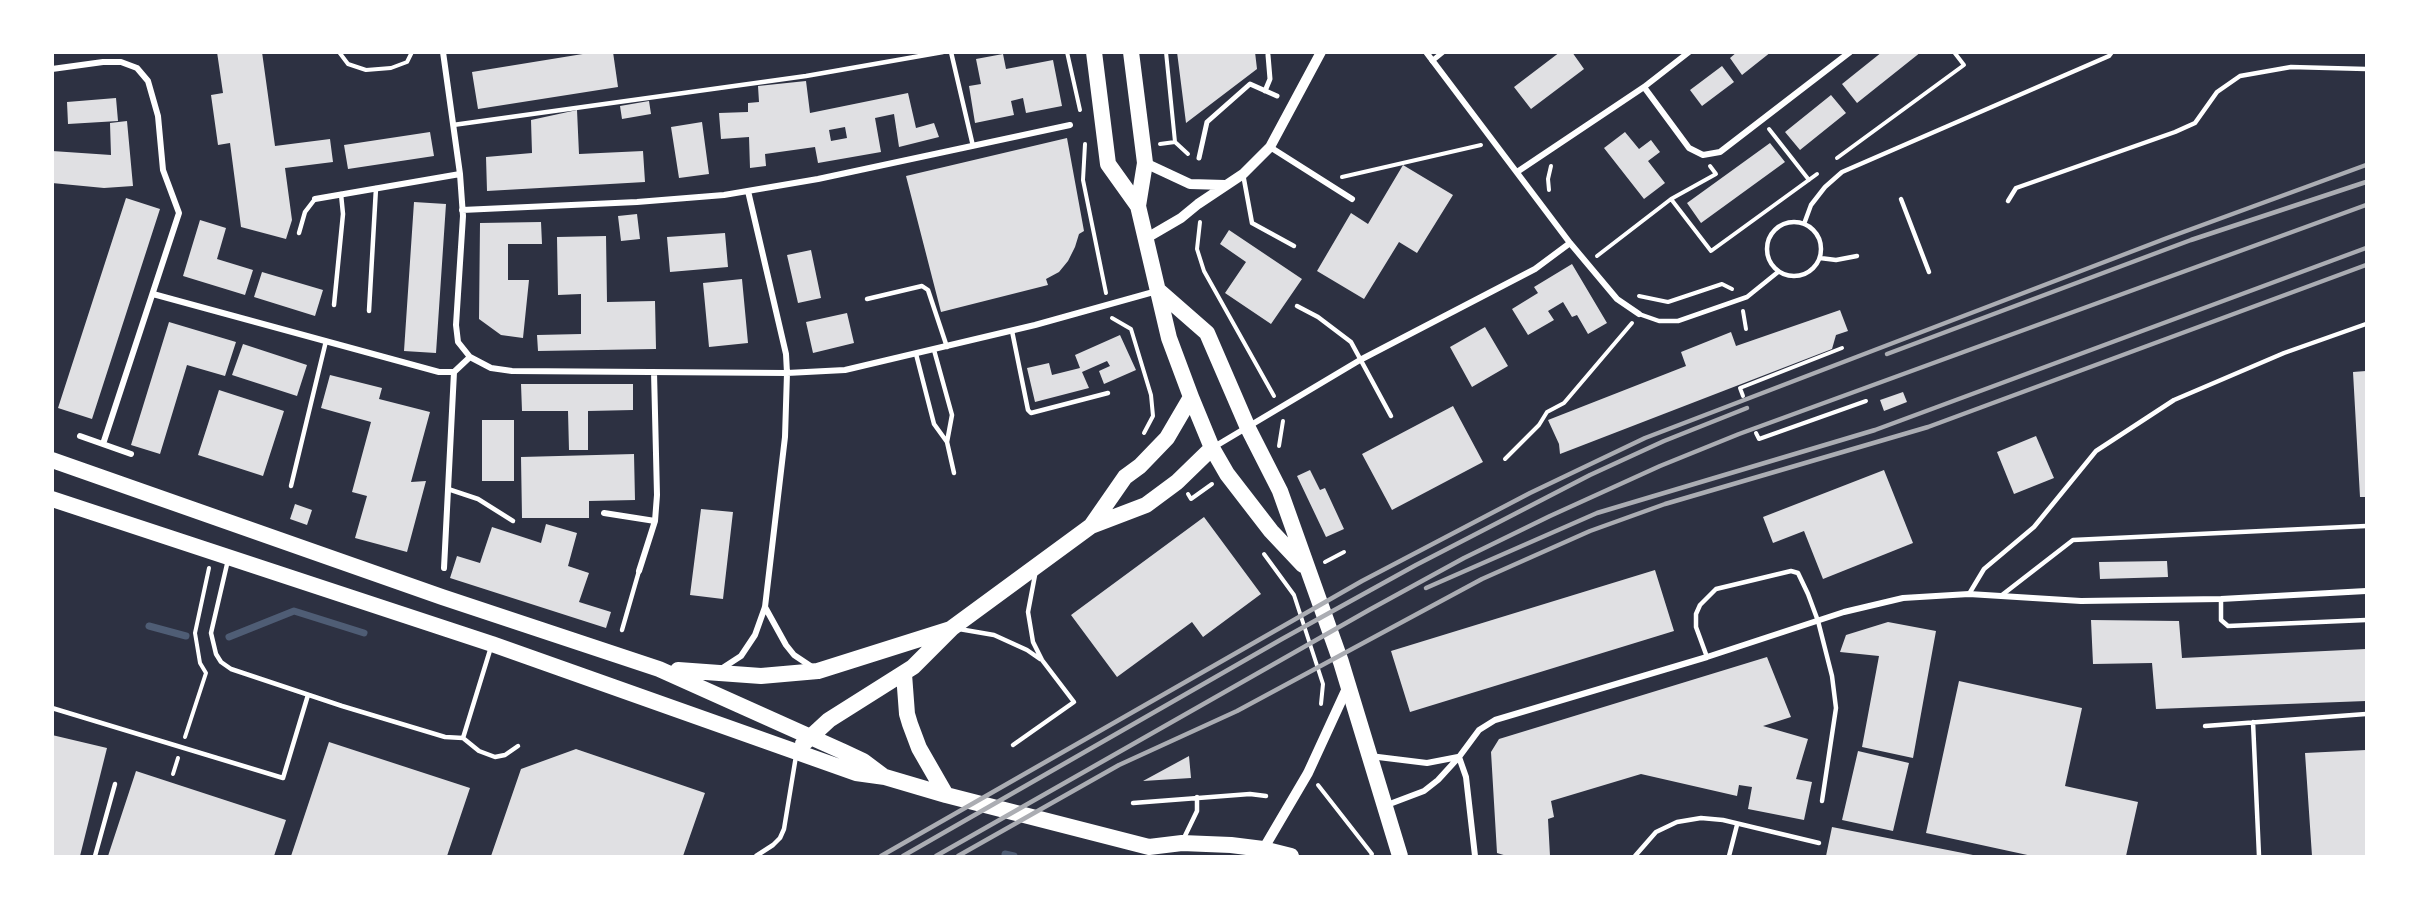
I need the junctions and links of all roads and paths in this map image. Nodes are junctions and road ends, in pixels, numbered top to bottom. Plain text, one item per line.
1 (339, 52) edge
2 (412, 52) edge
3 (443, 52) edge
4 (943, 52) edge
5 (951, 52) edge
6 (1067, 52) edge
7 (1094, 52) edge
8 (1131, 52) edge
9 (1166, 52) edge
10 (1321, 52) edge
11 (1426, 52) edge
12 (1443, 52) edge
13 (1689, 52) edge
14 (1850, 52) edge
15 (1954, 52) edge
16 (2112, 52) edge
17 (1268, 55) dead end
18 (1432, 61) junction
19 (52, 69) edge
20 (2367, 69) edge
21 (1644, 87) junction
22 (1265, 91) junction
23 (1277, 96) dead end
24 (1080, 110) dead end
25 (1763, 122) junction
26 (453, 125) junction
27 (1070, 125) dead end
28 (1494, 142) junction
29 (973, 147) junction
30 (1270, 147) junction
31 (1703, 155) junction
32 (1541, 156) junction
33 (1199, 158) joint
34 (1834, 161) dead end
35 (1145, 163) junction
36 (1826, 167) dead end
37 (1517, 172) junction
38 (460, 174) junction
39 (1244, 174) junction
40 (1809, 180) junction
41 (1323, 181) junction
42 (1226, 185) junction
43 (376, 188) junction
44 (748, 191) junction
45 (341, 194) junction
46 (315, 199) joint
47 (1352, 199) dead end
48 (1671, 199) junction
49 (1901, 199) dead end
50 (1556, 200) dead end
51 (2008, 201) dead end
52 (1138, 206) junction
53 (1193, 207) junction
54 (462, 210) junction
55 (1804, 224) junction
56 (299, 233) dead end
57 (1145, 239) junction
58 (1570, 243) junction
59 (1294, 246) dead end
60 (1590, 246) dead end
61 (1597, 255) junction
62 (1857, 256) dead end
63 (1820, 258) junction
64 (1587, 264) junction
65 (1604, 265) dead end
66 (1778, 272) junction
67 (1929, 272) dead end
68 (1159, 291) junction
69 (153, 294) junction
70 (1637, 295) dead end
71 (867, 299) dead end
72 (1740, 299) junction
73 (334, 304) dead end
74 (1297, 306) dead end
75 (369, 311) dead end
76 (1639, 314) junction
77 (2367, 324) edge
78 (1746, 329) dead end
79 (1012, 331) junction
80 (326, 341) junction
81 (947, 347) junction
82 (1842, 348) dead end
83 (934, 350) junction
84 (916, 354) junction
85 (470, 357) junction
86 (1360, 360) junction
87 (454, 372) junction
88 (654, 372) junction
89 (788, 373) junction
90 (1108, 393) dead end
91 (1743, 396) dead end
92 (1191, 397) junction
93 (1866, 401) dead end
94 (1280, 408) junction
95 (1391, 416) dead end
96 (1248, 428) junction
97 (1756, 433) dead end
98 (80, 436) dead end
99 (947, 442) junction
100 (104, 444) junction
101 (1212, 448) junction
102 (131, 454) dead end
103 (1282, 455) dead end
104 (1505, 459) dead end
105 (52, 460) edge
106 (954, 473) dead end
107 (291, 486) dead end
108 (448, 489) junction
109 (1184, 490) dead end
110 (1219, 494) dead end
111 (52, 499) edge
112 (604, 513) dead end
113 (513, 521) dead end
114 (655, 521) junction
115 (1091, 526) junction
116 (2367, 526) edge
117 (1261, 550) dead end
118 (221, 554) junction
119 (1036, 566) junction
120 (444, 568) dead end
121 (1308, 570) junction
122 (639, 571) joint
123 (2367, 591) edge
124 (1970, 594) junction
125 (2002, 595) junction
126 (2221, 599) junction
127 (765, 608) junction
128 (2367, 620) edge
129 (1818, 621) junction
130 (952, 628) junction
131 (622, 630) dead end
132 (492, 644) junction
133 (1707, 657) junction
134 (1042, 660) junction
135 (659, 669) junction
136 (818, 671) junction
137 (706, 673) junction
138 (904, 674) junction
139 (1348, 686) junction
140 (308, 695) junction
141 (52, 708) edge
142 (2367, 714) edge
143 (1320, 715) dead end
144 (2253, 722) junction
145 (2205, 726) dead end
146 (809, 737) junction
147 (463, 738) junction
148 (1013, 745) dead end
149 (518, 746) dead end
150 (182, 747) junction
151 (797, 752) junction
152 (1368, 756) junction
153 (1459, 757) junction
154 (1308, 773) junction
155 (173, 774) dead end
156 (885, 777) junction
157 (115, 784) dead end
158 (946, 795) junction
159 (1266, 796) dead end
160 (1197, 797) junction
161 (1822, 801) dead end
162 (1133, 803) dead end
163 (1384, 806) junction
164 (1737, 825) junction
165 (1819, 843) dead end
166 (1179, 850) edge
167 (1261, 853) edge
168 (95, 856) edge
169 (756, 856) edge
170 (1291, 856) edge
171 (1371, 856) edge
172 (1400, 856) edge
173 (1475, 856) edge
174 (1635, 856) edge
175 (1729, 856) edge
176 (2259, 856) edge

1 - 2 path
3 - 26 street
4 - 26 lane
5 - 29 lane
6 - 24 path
7 - 52 highway
8 - 35 highway
9 - 33 path
10 - 30 street
11 - 18 street
12 - 18 street
13 - 21 street
14 - 25 street
15 - 34 path
16 - 55 lane
17 - 22 street
18 - 28 street
19 - 69 street
20 - 51 lane
21 - 31 street
21 - 32 street
22 - 23 street
22 - 33 street
25 - 31 street
25 - 40 path
26 - 38 street
27 - 29 street
28 - 37 street
28 - 41 path
29 - 44 street
30 - 39 street
30 - 41 street
31 - 48 path
32 - 37 street
32 - 50 path
35 - 42 street
35 - 52 highway
36 - 40 path
37 - 58 street
38 - 43 street
38 - 54 street
39 - 42 street
39 - 59 lane
40 - 48 path
41 - 47 street
42 - 53 street
43 - 45 street
43 - 75 lane
44 - 54 street
44 - 89 street
45 - 46 street
45 - 73 lane
46 - 56 lane
48 - 61 path
49 - 67 lane
52 - 57 highway
53 - 57 street
53 - 94 path
54 - 85 street
55 - 63 lane
55 - 66 lane
57 - 68 highway
58 - 64 street
58 - 86 street
60 - 61 path
61 - 64 path
61 - 65 path
62 - 63 lane
63 - 66 lane
64 - 76 street
66 - 72 lane
68 - 79 street
68 - 92 highway
68 - 96 highway
69 - 80 street
69 - 100 street
70 - 72 path
71 - 81 lane
72 - 76 lane
72 - 78 path
74 - 86 lane
76 - 104 path
77 - 124 lane
79 - 81 street
79 - 90 lane
80 - 87 street
80 - 107 lane
81 - 83 street
82 - 91 path
83 - 84 street
83 - 99 lane
84 - 89 street
84 - 99 lane
85 - 87 street
85 - 88 street
86 - 94 street
86 - 95 lane
87 - 108 street
88 - 89 street
88 - 114 street
89 - 127 street
92 - 101 highway
92 - 115 highway
93 - 97 path
94 - 96 street
94 - 103 path
96 - 101 street
96 - 121 highway
98 - 100 street
99 - 106 lane
100 - 102 street
101 - 115 highway
101 - 121 highway
105 - 135 highway
108 - 113 lane
108 - 120 street
109 - 110 path
111 - 118 highway
112 - 114 street
114 - 122 street
115 - 119 highway
116 - 125 lane
117 - 143 path
118 - 132 highway
118 - 140 lane
118 - 150 path
119 - 130 highway
119 - 134 lane
121 - 139 highway
122 - 131 lane
123 - 126 street
124 - 125 street
124 - 129 street
125 - 126 street
126 - 128 lane
127 - 136 street
127 - 137 street
129 - 133 street
129 - 133 lane
129 - 161 lane
130 - 134 lane
130 - 136 highway
130 - 138 highway
132 - 147 lane
132 - 151 highway
133 - 153 street
134 - 148 lane
135 - 137 highway
135 - 146 highway
136 - 137 highway
138 - 146 highway
138 - 158 highway
139 - 152 highway
139 - 154 street
140 - 147 lane
140 - 150 lane
141 - 150 lane
142 - 144 lane
144 - 145 lane
144 - 176 lane
146 - 151 highway
146 - 156 highway
147 - 149 lane
150 - 155 path
151 - 156 highway
151 - 169 lane
152 - 153 street
152 - 163 highway
153 - 163 street
153 - 173 street
154 - 167 street
154 - 171 path
156 - 158 highway
157 - 168 lane
158 - 166 highway
159 - 160 lane
160 - 162 lane
160 - 166 lane
163 - 172 highway
164 - 165 lane
164 - 174 lane
164 - 175 lane
166 - 167 highway
167 - 170 highway

